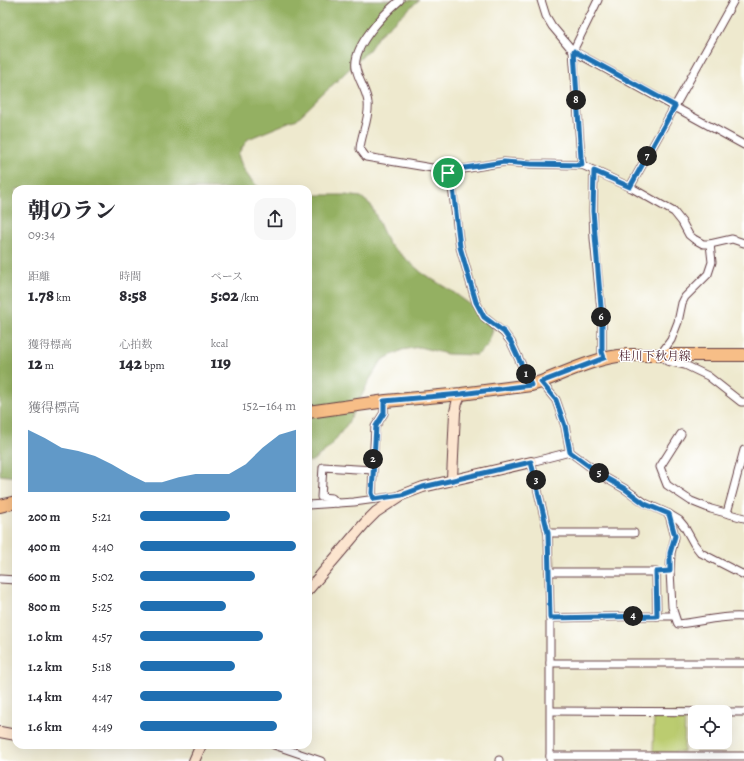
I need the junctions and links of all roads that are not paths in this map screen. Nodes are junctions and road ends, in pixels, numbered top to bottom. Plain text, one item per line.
1 (400, 0) edge
2 (541, 0) edge
3 (598, 0) edge
4 (734, 0) edge
5 (574, 51) junction
6 (675, 106) junction
7 (744, 145) edge
8 (582, 165) junction
9 (594, 171) junction
10 (448, 173) junction
11 (630, 187) junction
12 (744, 243) edge
13 (710, 244) junction
14 (660, 355) junction
15 (744, 355) edge
16 (604, 358) junction
17 (536, 384) junction
18 (461, 394) junction
19 (384, 401) junction
20 (744, 402) edge
21 (312, 411) edge
22 (681, 434) dead end
23 (744, 450) edge
24 (570, 452) junction
25 (531, 462) junction
26 (373, 470) junction
27 (452, 479) junction
28 (402, 495) junction
29 (374, 499) junction
30 (12, 503) edge
31 (337, 503) junction
32 (312, 505) edge
33 (0, 506) edge
34 (727, 513) junction
35 (669, 514) junction
36 (744, 518) edge
37 (548, 533) junction
38 (634, 533) dead end
39 (670, 571) junction
40 (549, 572) junction
41 (656, 572) junction
42 (744, 575) edge
43 (0, 579) edge
44 (12, 580) edge
45 (312, 585) edge
46 (657, 616) junction
47 (674, 616) junction
48 (744, 617) edge
49 (550, 618) junction
50 (744, 663) edge
51 (550, 664) junction
52 (550, 711) junction
53 (744, 712) edge
54 (0, 732) edge
55 (12, 734) edge
56 (200, 749) edge
57 (286, 749) edge
58 (744, 756) edge
59 (575, 758) edge
60 (550, 759) edge
61 (628, 759) edge
62 (194, 761) edge
63 (321, 761) edge

1 - 10 street
2 - 5 street
3 - 5 street
4 - 6 street
5 - 6 street
5 - 8 street
6 - 7 street
6 - 11 street
8 - 9 street
8 - 10 street
9 - 11 street
9 - 16 street
10 - 17 street
11 - 13 street
12 - 13 street
13 - 14 street
14 - 15 main road, 桂川下秋月線
14 - 16 main road, 桂川下秋月線
14 - 20 street
16 - 17 main road, 桂川下秋月線
17 - 18 main road, 桂川下秋月線
17 - 24 street
18 - 19 main road, 桂川下秋月線
18 - 27 street
19 - 21 main road, 桂川下秋月線
19 - 26 street
22 - 34 street
23 - 34 street
24 - 25 street
24 - 35 street
25 - 27 street
25 - 37 street
26 - 29 street
26 - 31 street
27 - 28 street
28 - 29 street
28 - 45 street
29 - 31 street
30 - 33 main road
31 - 32 street
34 - 36 street
35 - 39 street
35 - 42 street
37 - 38 street
37 - 40 street
39 - 41 street
39 - 47 street
40 - 41 street
40 - 49 street
41 - 46 street
43 - 44 street
46 - 47 street
46 - 49 street
47 - 48 street
49 - 51 street
50 - 51 street
51 - 52 street
52 - 53 street
52 - 60 street
54 - 55 street
56 - 62 street
57 - 63 street
58 - 61 street
59 - 60 street
59 - 61 street

